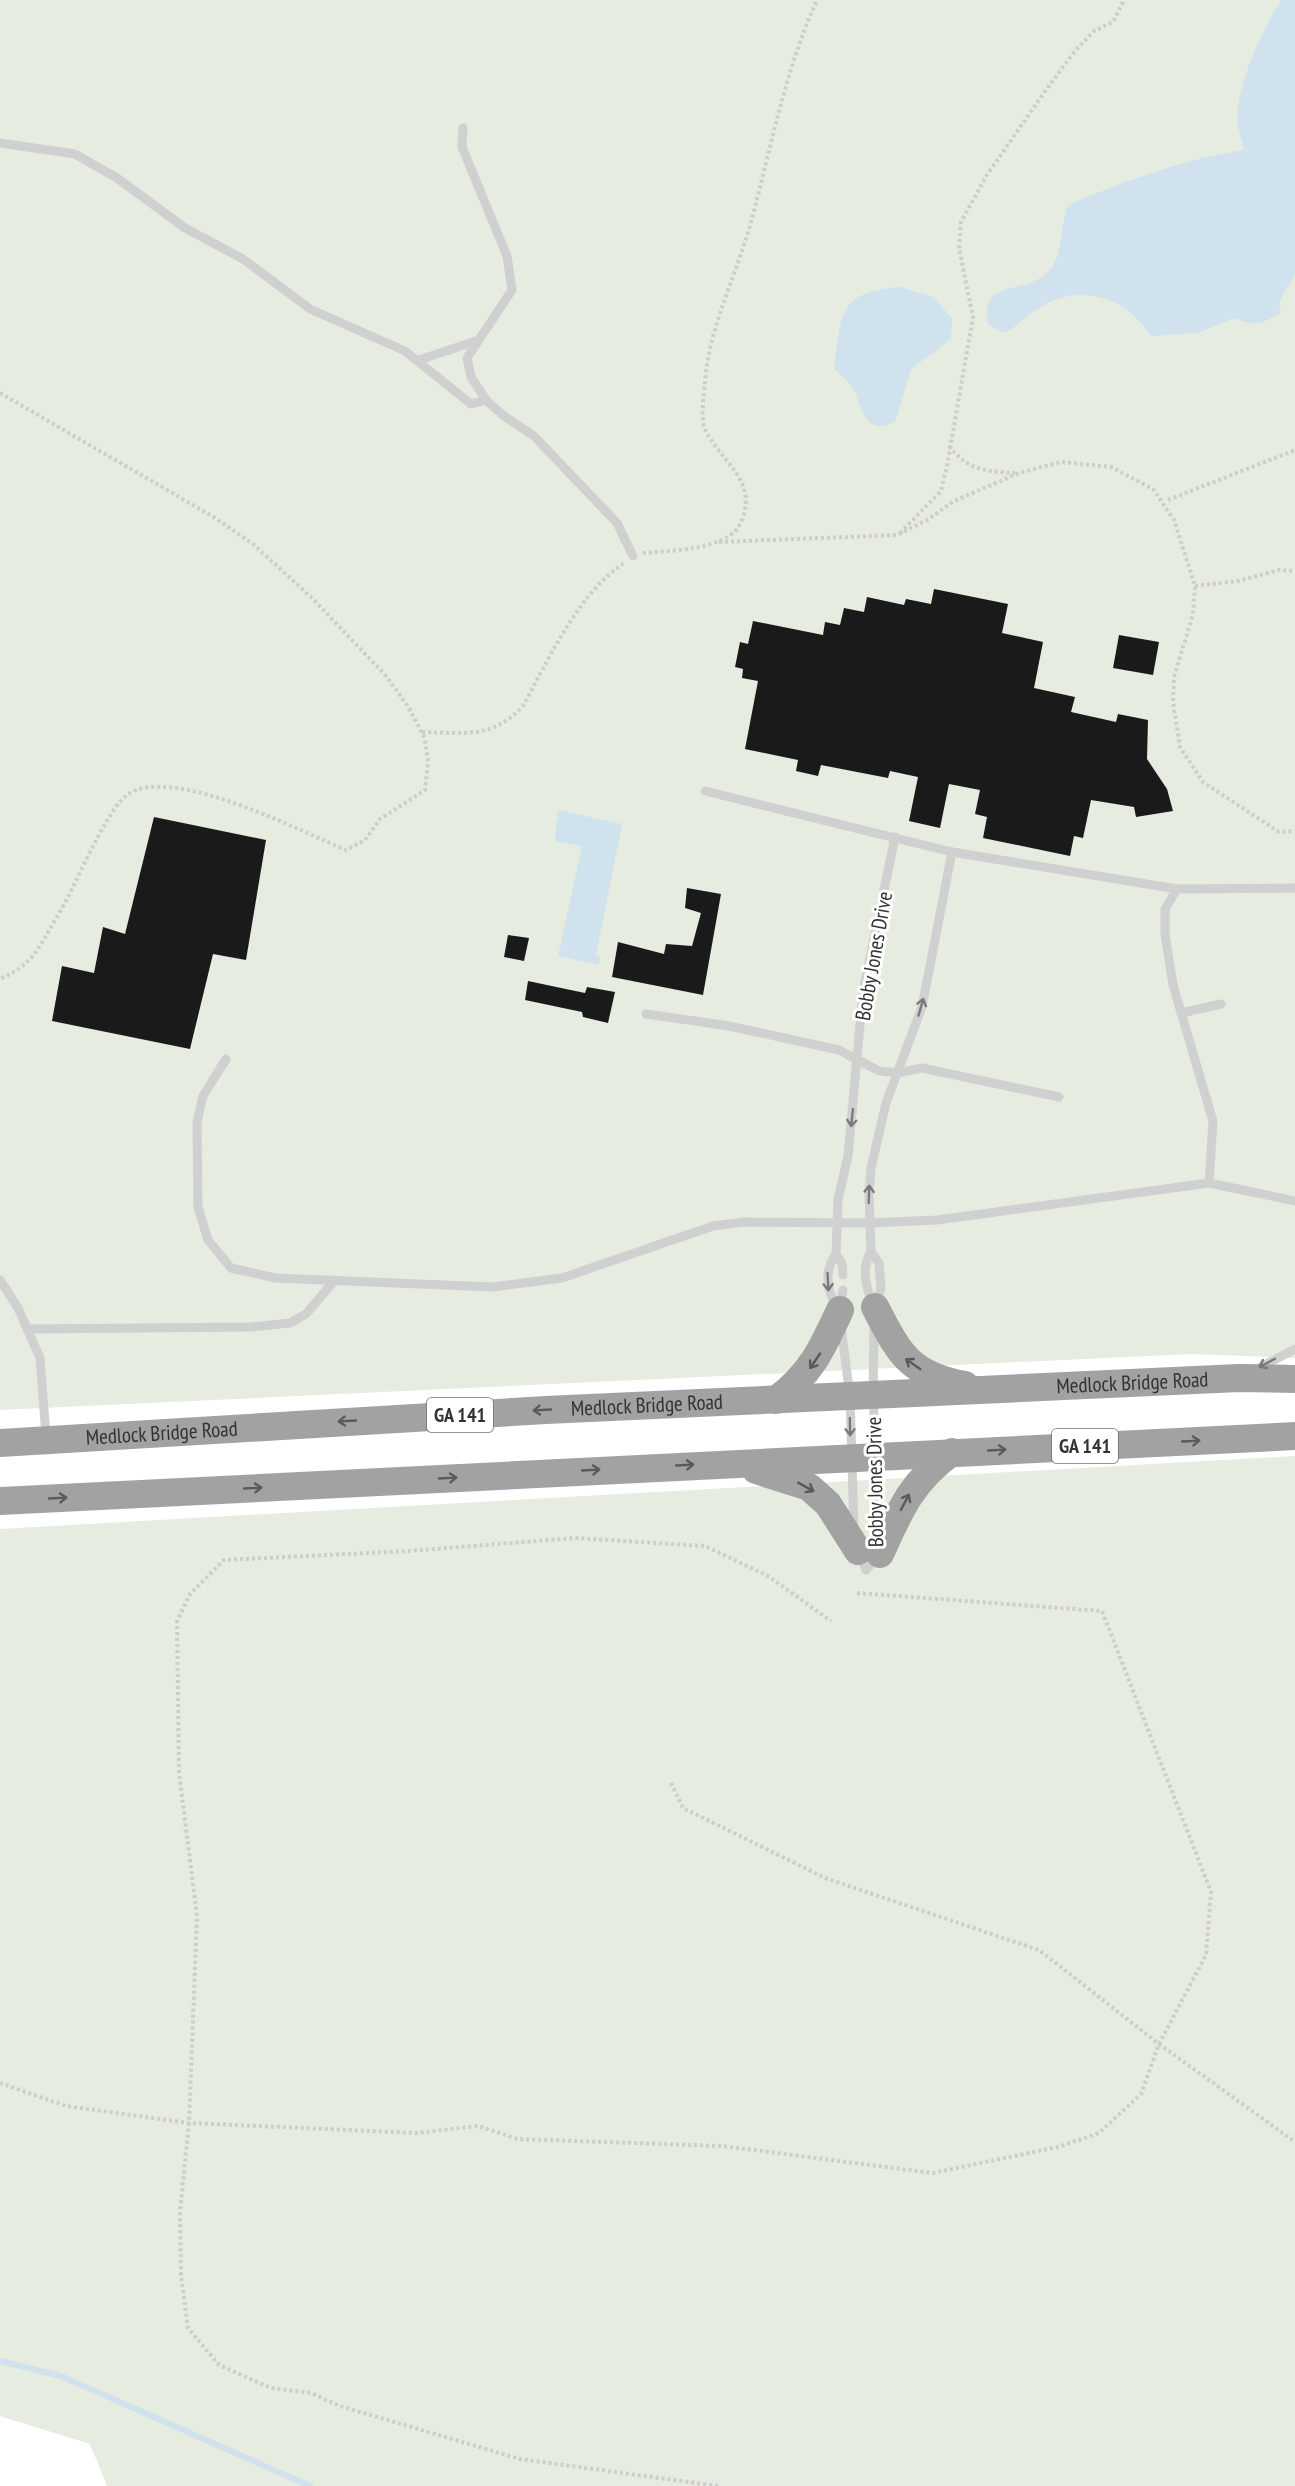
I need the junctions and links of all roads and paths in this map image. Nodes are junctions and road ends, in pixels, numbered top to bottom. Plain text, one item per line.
1 (817, 0) edge
2 (1124, 0) edge
3 (463, 128) dead end
4 (0, 142) edge
5 (477, 341) junction
6 (419, 360) junction
7 (0, 393) edge
8 (486, 400) junction
9 (950, 446) junction
10 (1295, 450) edge
11 (1019, 473) junction
12 (1168, 500) dead end
13 (897, 535) junction
14 (718, 542) junction
15 (633, 556) junction
16 (1295, 571) edge
17 (1195, 586) junction
18 (421, 732) junction
19 (705, 790) dead end
20 (1295, 831) edge
21 (896, 837) junction
22 (952, 852) junction
23 (1295, 888) edge
24 (1177, 889) junction
25 (0, 979) edge
26 (1221, 1004) dead end
27 (1181, 1013) junction
28 (646, 1014) dead end
29 (225, 1059) dead end
30 (858, 1060) junction
31 (897, 1073) junction
32 (1059, 1097) dead end
33 (1209, 1183) junction
34 (1295, 1201) edge
35 (836, 1223) junction
36 (869, 1223) junction
37 (871, 1252) junction
38 (836, 1254) junction
39 (843, 1275) dead end
40 (0, 1280) edge
41 (335, 1280) junction
42 (854, 1305) junction
43 (28, 1329) junction
44 (1295, 1348) edge
45 (1239, 1378) junction
46 (1295, 1379) edge
47 (987, 1390) junction
48 (861, 1397) junction
49 (776, 1401) junction
50 (1295, 1436) edge
51 (46, 1439) junction
52 (0, 1443) edge
53 (952, 1452) junction
54 (863, 1456) junction
55 (731, 1463) junction
56 (0, 1501) edge
57 (869, 1553) junction
58 (857, 1593) dead end
59 (831, 1621) dead end
60 (670, 1783) dead end
61 (1159, 2044) junction
62 (0, 2084) edge
63 (189, 2123) junction
64 (1295, 2142) edge
65 (718, 2486) edge

1 - 14 path
2 - 9 path
3 - 5 lane
4 - 6 lane
5 - 6 lane
5 - 8 lane
6 - 8 lane
7 - 18 path
8 - 15 lane
9 - 11 path
9 - 13 path
10 - 12 path
11 - 13 path
11 - 17 path
13 - 14 path
14 - 15 path
15 - 18 path
16 - 17 path
17 - 20 path
18 - 25 path
19 - 21 lane
21 - 22 lane
21 - 30 lane, Bobby Jones Drive
22 - 24 lane
31 -> 22 lane, Bobby Jones Drive
23 - 24 lane
24 - 27 lane
26 - 27 lane
27 - 33 lane
28 - 30 lane
29 - 41 lane
30 - 31 lane
30 -> 35 lane, Bobby Jones Drive
31 - 32 lane
36 -> 31 lane, Bobby Jones Drive
33 - 34 lane
33 - 36 lane
35 - 36 lane
35 - 38 lane, Bobby Jones Drive
35 - 41 lane
36 - 37 lane, Bobby Jones Drive
37 - 42 lane, Bobby Jones Drive
37 - 42 lane, Bobby Jones Drive
38 - 39 lane, Bobby Jones Drive
38 -> 42 lane, Bobby Jones Drive
40 - 43 lane
41 - 43 lane
47 -> 42 highway
42 - 48 lane, Bobby Jones Drive
42 - 48 lane, Bobby Jones Drive
42 -> 49 highway
43 - 51 lane
44 -> 45 lane
45 - 46 highway, Medlock Bridge Road / GA 141
45 - 47 highway, Medlock Bridge Road / GA 141
47 - 48 highway, Medlock Bridge Road / GA 141
48 - 49 highway, Medlock Bridge Road / GA 141
48 - 54 lane, Bobby Jones Drive
48 -> 54 lane, Bobby Jones Drive
49 -> 51 highway, Medlock Bridge Road / GA 141
53 -> 50 highway, GA 141
51 - 52 highway, Medlock Bridge Road / GA 141
53 - 54 highway, GA 141
57 -> 53 highway
54 - 55 highway, GA 141
54 - 57 lane, Bobby Jones Drive
54 - 57 lane, Bobby Jones Drive
56 -> 55 highway, GA 141
55 -> 57 highway
58 - 61 path
59 - 63 path
60 - 61 path
61 - 63 path
61 - 64 path
62 - 63 path
63 - 65 path

